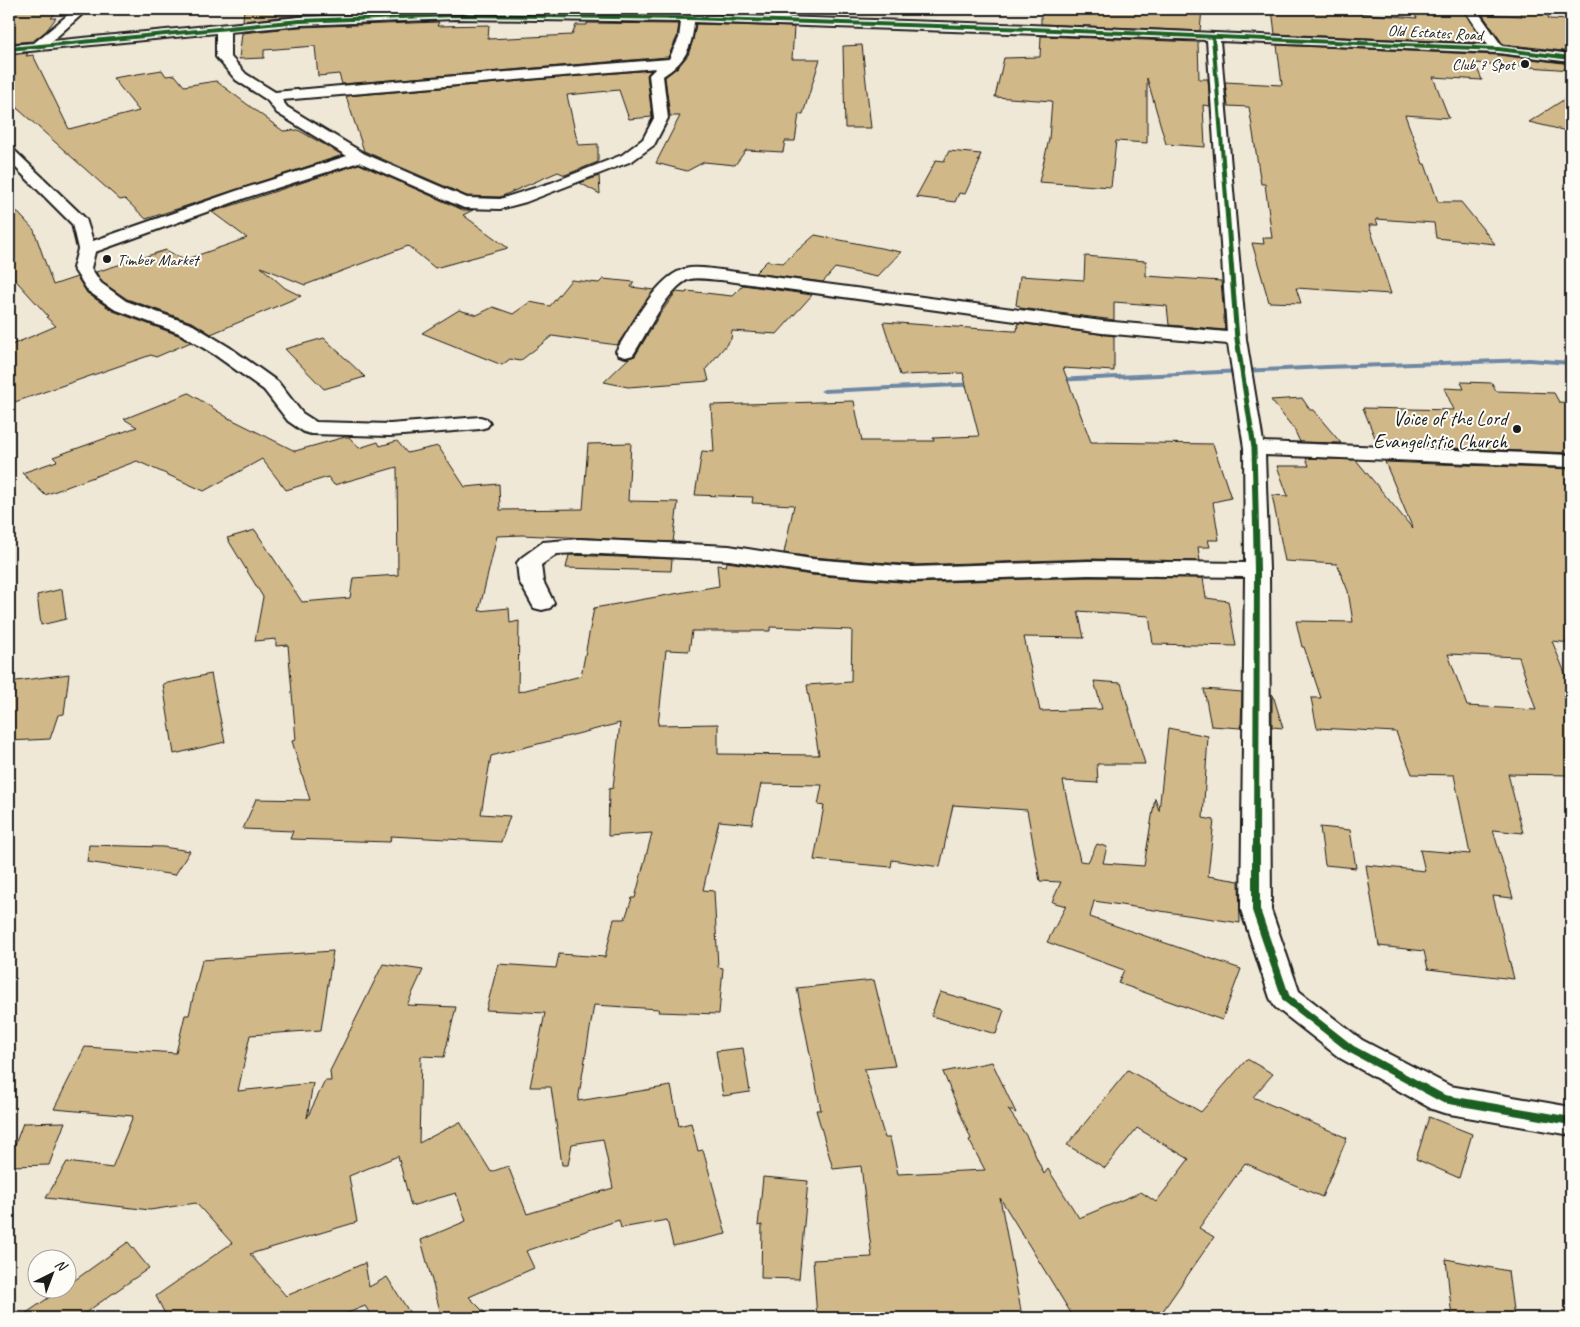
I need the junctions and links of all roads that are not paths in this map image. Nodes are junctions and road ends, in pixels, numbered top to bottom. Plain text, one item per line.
1 (82, 9) edge
2 (1470, 9) edge
3 (457, 12) edge
4 (748, 14) edge
5 (688, 18) junction
6 (223, 30) junction
7 (1213, 37) junction
8 (38, 46) junction
9 (9, 49) edge
10 (1498, 49) junction
11 (1571, 58) edge
12 (674, 63) junction
13 (272, 97) junction
14 (9, 153) edge
15 (360, 157) junction
16 (87, 249) junction
17 (1237, 340) junction
18 (626, 351) dead end
19 (480, 423) dead end
20 (1254, 448) junction
21 (1571, 461) edge
22 (1257, 570) junction
23 (542, 603) dead end
24 (1571, 1121) edge

1 - 8 street
2 - 10 street
3 - 5 street, Old Estates Road
3 - 6 street, Old Estates Road
4 - 5 street, Old Estates Road
4 - 7 street, Old Estates Road
5 - 12 street
6 - 8 street, Old Estates Road
6 - 13 street
7 - 10 street, Old Estates Road
7 - 17 street
8 - 9 street, Old Estates Road
10 - 11 street, Old Estates Road
12 - 13 street
12 - 15 street
13 - 15 street
14 - 16 street
15 - 16 street
16 - 19 street
17 - 18 street
17 - 20 street
20 - 21 street
20 - 22 street
22 - 23 street
22 - 24 street

